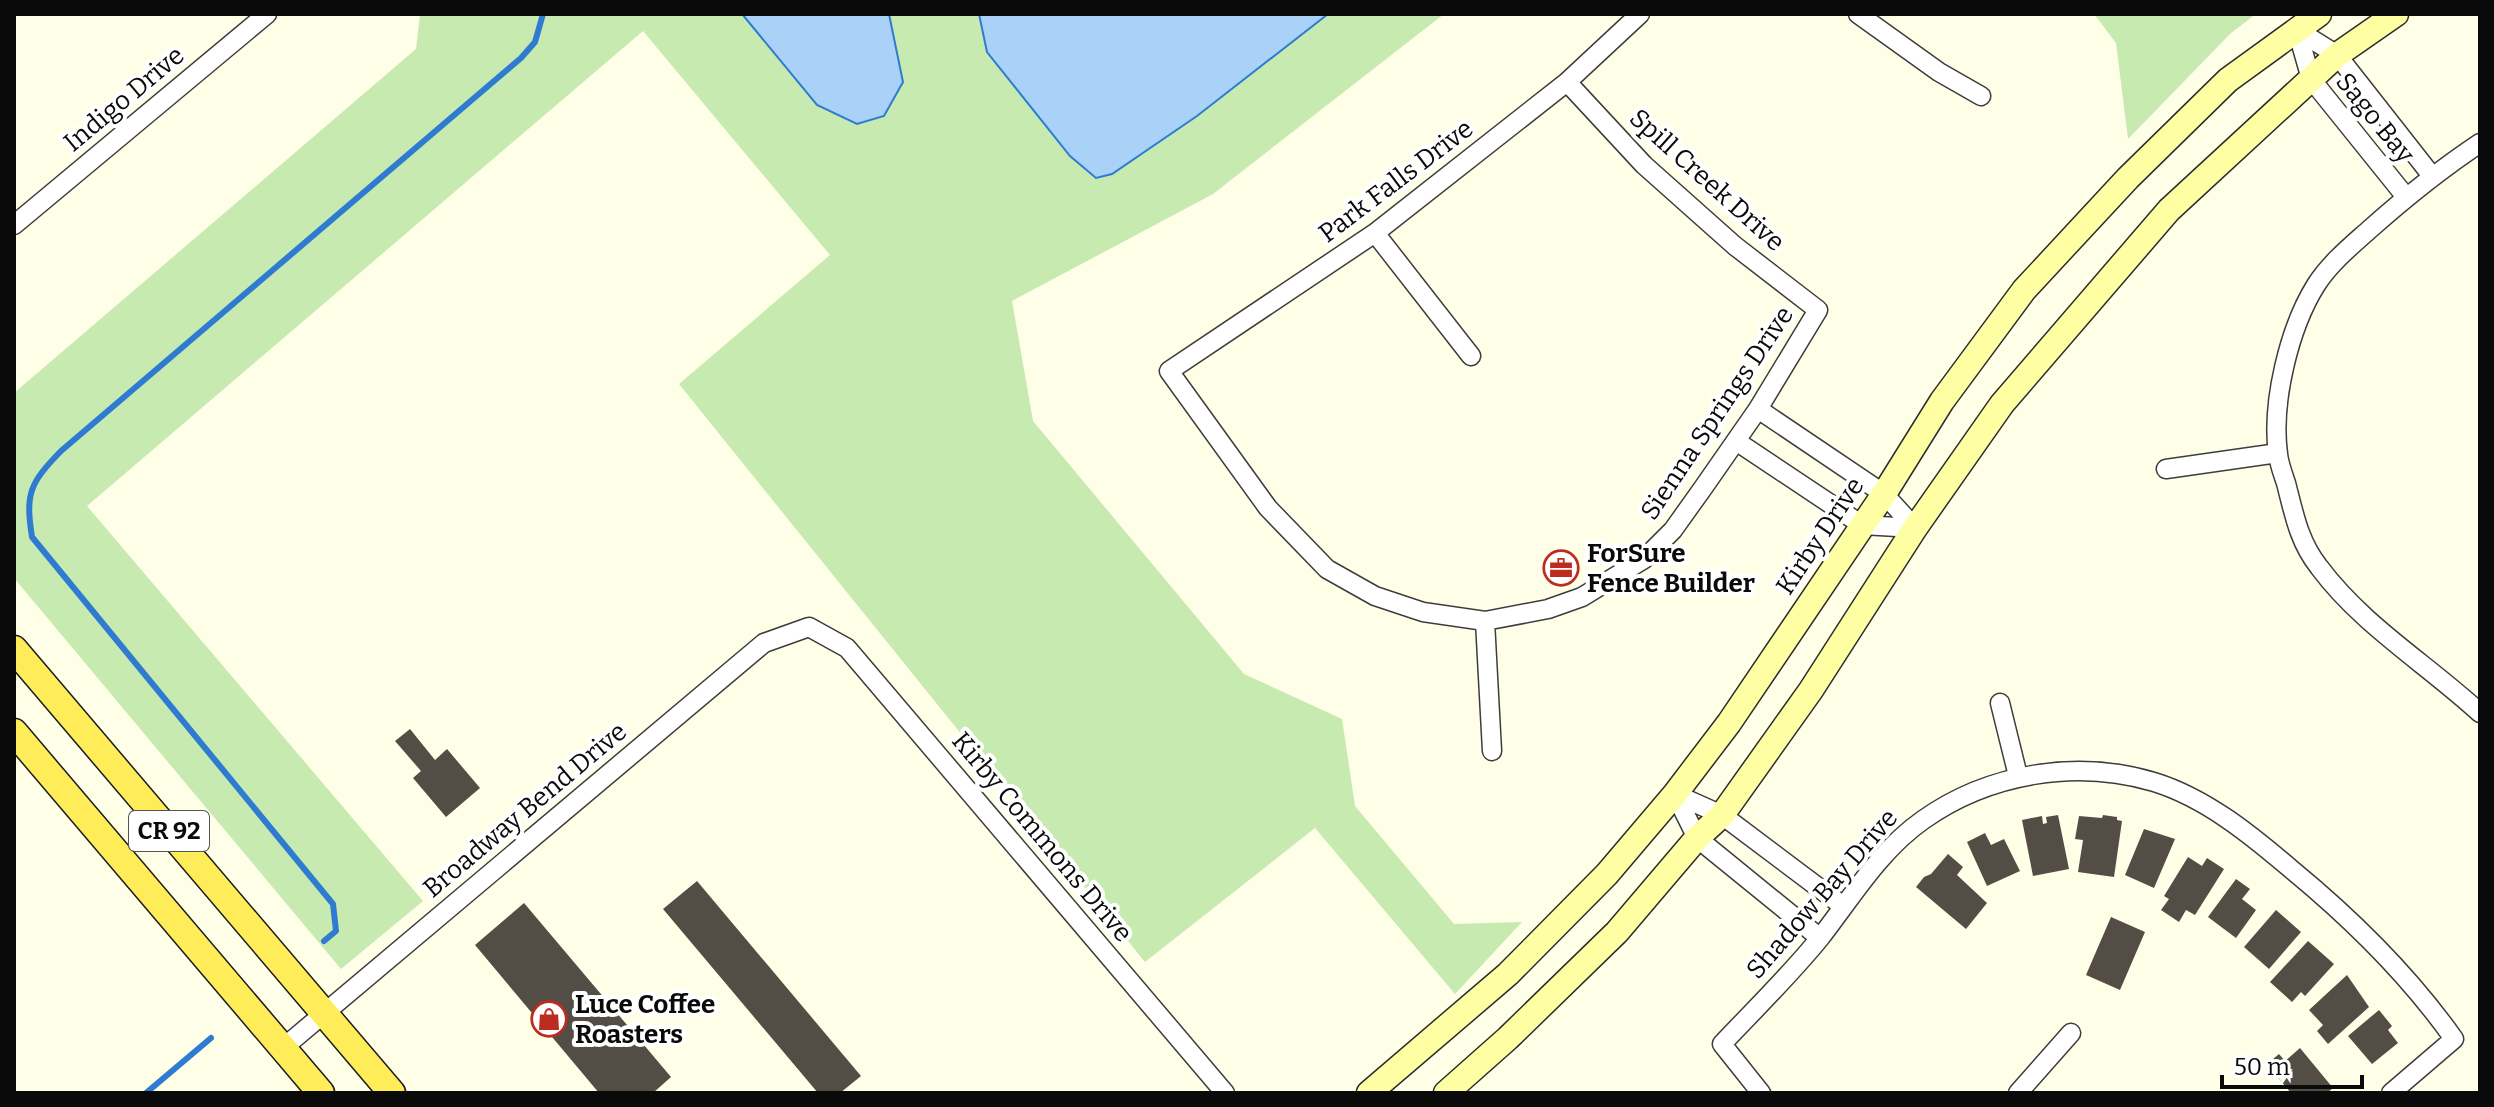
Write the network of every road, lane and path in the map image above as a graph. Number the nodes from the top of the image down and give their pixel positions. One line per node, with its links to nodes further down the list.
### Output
1 (267, 14): 14 (street, Indigo Drive)
2 (1640, 14): 9 (street, Park Falls Drive)
3 (1858, 14): 10 (street)
4 (2319, 14): 6 (main road, Kirby Drive)
5 (2396, 14): 7 (main road)
6 (2297, 30): 7 (street, Sago Bay); 8 (street, Sago Bay); 23 (main road, Kirby Drive)
7 (2337, 55): 8 (main road); 12 (street, Sago Bay)
8 (2311, 79): 13 (street, Sago Bay); 25 (main road)
9 (1567, 82): 15 (street, Park Falls Drive); 16 (street, Spill Creek Drive)
10 (1981, 96)
11 (2480, 143): 12 (street)
12 (2432, 176): 13 (street)
13 (2406, 197): 21 (street)
14 (14, 225)
15 (1375, 233): 17 (street); 18 (street, Park Falls Drive)
16 (1818, 310): 19 (street, Sienna Springs Drive)
17 (1471, 356)
18 (1169, 371): 26 (street, Sienna Springs Drive)
19 (1758, 409): 20 (street, Sienna Springs Drive); 23 (street)
20 (1736, 441): 24 (street); 26 (street, Sienna Springs Drive)
21 (2278, 453): 22 (street); 30 (street)
22 (2166, 469)
23 (1884, 494): 24 (main road, Kirby Drive); 25 (street)
24 (1862, 525): 25 (street); 34 (main road, Kirby Drive)
25 (1915, 528): 35 (main road)
26 (1485, 621): 32 (street)
27 (809, 627): 39 (street, Broadway Bend Drive); 44 (street, Kirby Commons Drive)
28 (14, 649): 39 (main road, CR 92)
29 (2000, 703): 33 (street)
30 (2480, 713)
31 (14, 732): 41 (main road, CR 92)
32 (1492, 751)
33 (2018, 776): 37 (street, Shadow Bay Drive); 49 (street, Shadow Bay Drive)
34 (1675, 794): 35 (street); 36 (street); 45 (main road, Kirby Drive)
35 (1722, 815): 36 (main road); 37 (street)
36 (1697, 838): 38 (street); 46 (main road)
37 (1843, 906): 38 (street, Shadow Bay Drive)
38 (1820, 938): 47 (street, Shadow Bay Drive)
39 (324, 1013): 41 (street, Broadway Bend Drive); 43 (main road, CR 92)
40 (2071, 1033): 48 (street)
41 (283, 1048): 42 (main road, CR 92)
42 (321, 1093)
43 (392, 1093)
44 (1225, 1093)
45 (1369, 1093)
46 (1446, 1093)
47 (1761, 1093)
48 (2018, 1093)
49 (2391, 1093)

